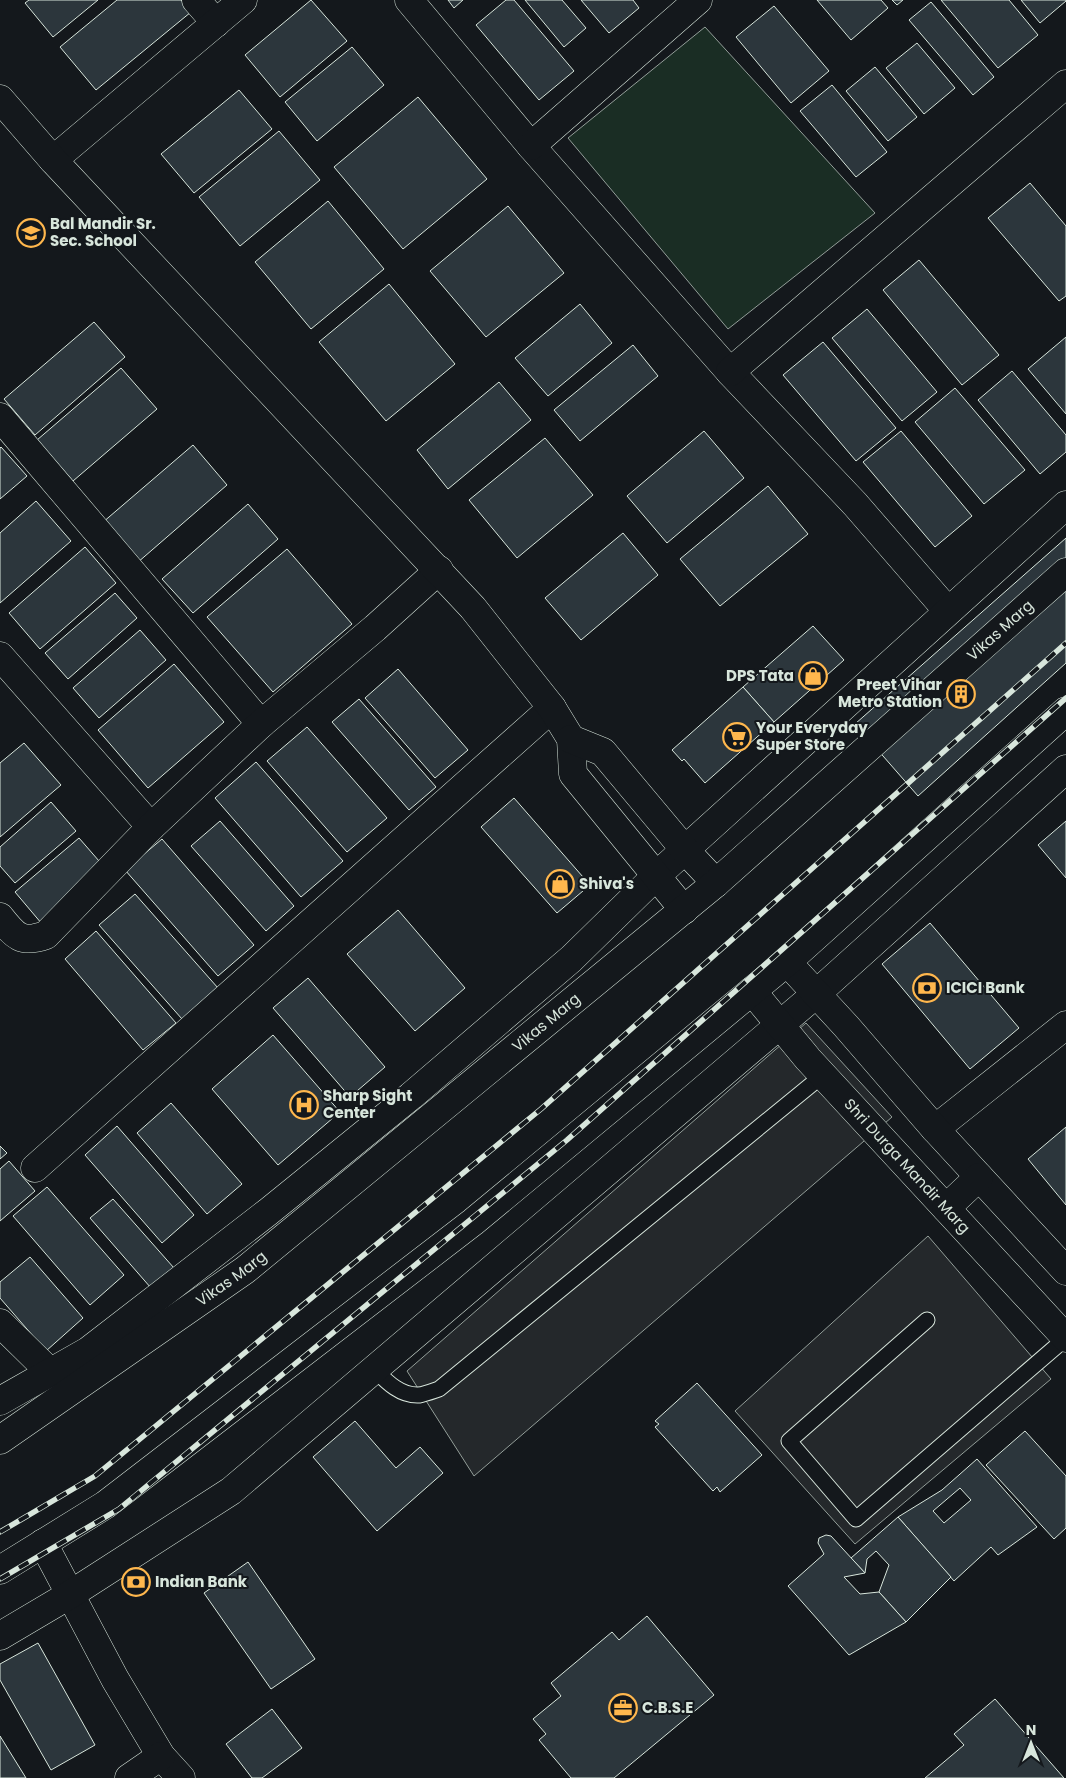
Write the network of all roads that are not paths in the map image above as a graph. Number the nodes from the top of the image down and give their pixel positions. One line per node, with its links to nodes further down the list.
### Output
1 (196, 0): 5 (street)
2 (243, 0): 5 (street)
3 (409, 0): 8 (street)
4 (698, 0): 8 (street)
5 (216, 23): 9 (street)
6 (1066, 84): 10 (street)
7 (0, 99): 9 (street)
8 (531, 146): 10 (street)
9 (53, 160): 13 (street)
10 (730, 372): 15 (street)
11 (0, 417): 19 (street)
12 (1066, 505): 23 (street)
13 (439, 570): 17 (street); 19 (street)
14 (1066, 572): 25 (street, Vikas Marg)
15 (940, 602)
16 (0, 656): 22 (street)
17 (552, 708): 20 (street); 35 (street)
18 (1066, 711): 28 (street)
19 (261, 724): 22 (street)
20 (571, 739): 23 (street); 24 (street)
21 (1066, 769): 30 (street)
22 (151, 827): 27 (street)
23 (685, 850): 24 (street); 25 (street)
24 (656, 876): 26 (street); 43 (street)
25 (716, 883): 26 (street, Vikas Marg)
26 (684, 910): 45 (street, Vikas Marg)
27 (0, 917)
28 (787, 962): 29 (street); 30 (street)
29 (752, 991): 31 (street, Shri Durga Mandir Marg); 46 (street)
30 (816, 994): 31 (street); 34 (street)
31 (780, 1025): 33 (street, Shri Durga Mandir Marg); 42 (street)
32 (1066, 1025): 34 (street)
33 (823, 1075): 37 (street, Shri Durga Mandir Marg); 42 (lane)
34 (935, 1129): 36 (street)
35 (35, 1168)
36 (979, 1177): 37 (street); 38 (street)
37 (946, 1208): 41 (street, Shri Durga Mandir Marg)
38 (1066, 1271)
39 (926, 1320): 41 (lane)
40 (0, 1323): 43 (street)
41 (1066, 1338)
42 (374, 1369): 48 (street)
43 (50, 1372): 44 (street)
44 (0, 1401)
45 (0, 1440)
46 (43, 1543): 47 (street); 48 (street)
47 (0, 1570)
48 (71, 1594): 49 (street); 50 (street)
49 (0, 1636)
50 (161, 1756): 51 (street); 52 (street)
51 (130, 1778)
52 (181, 1778)

